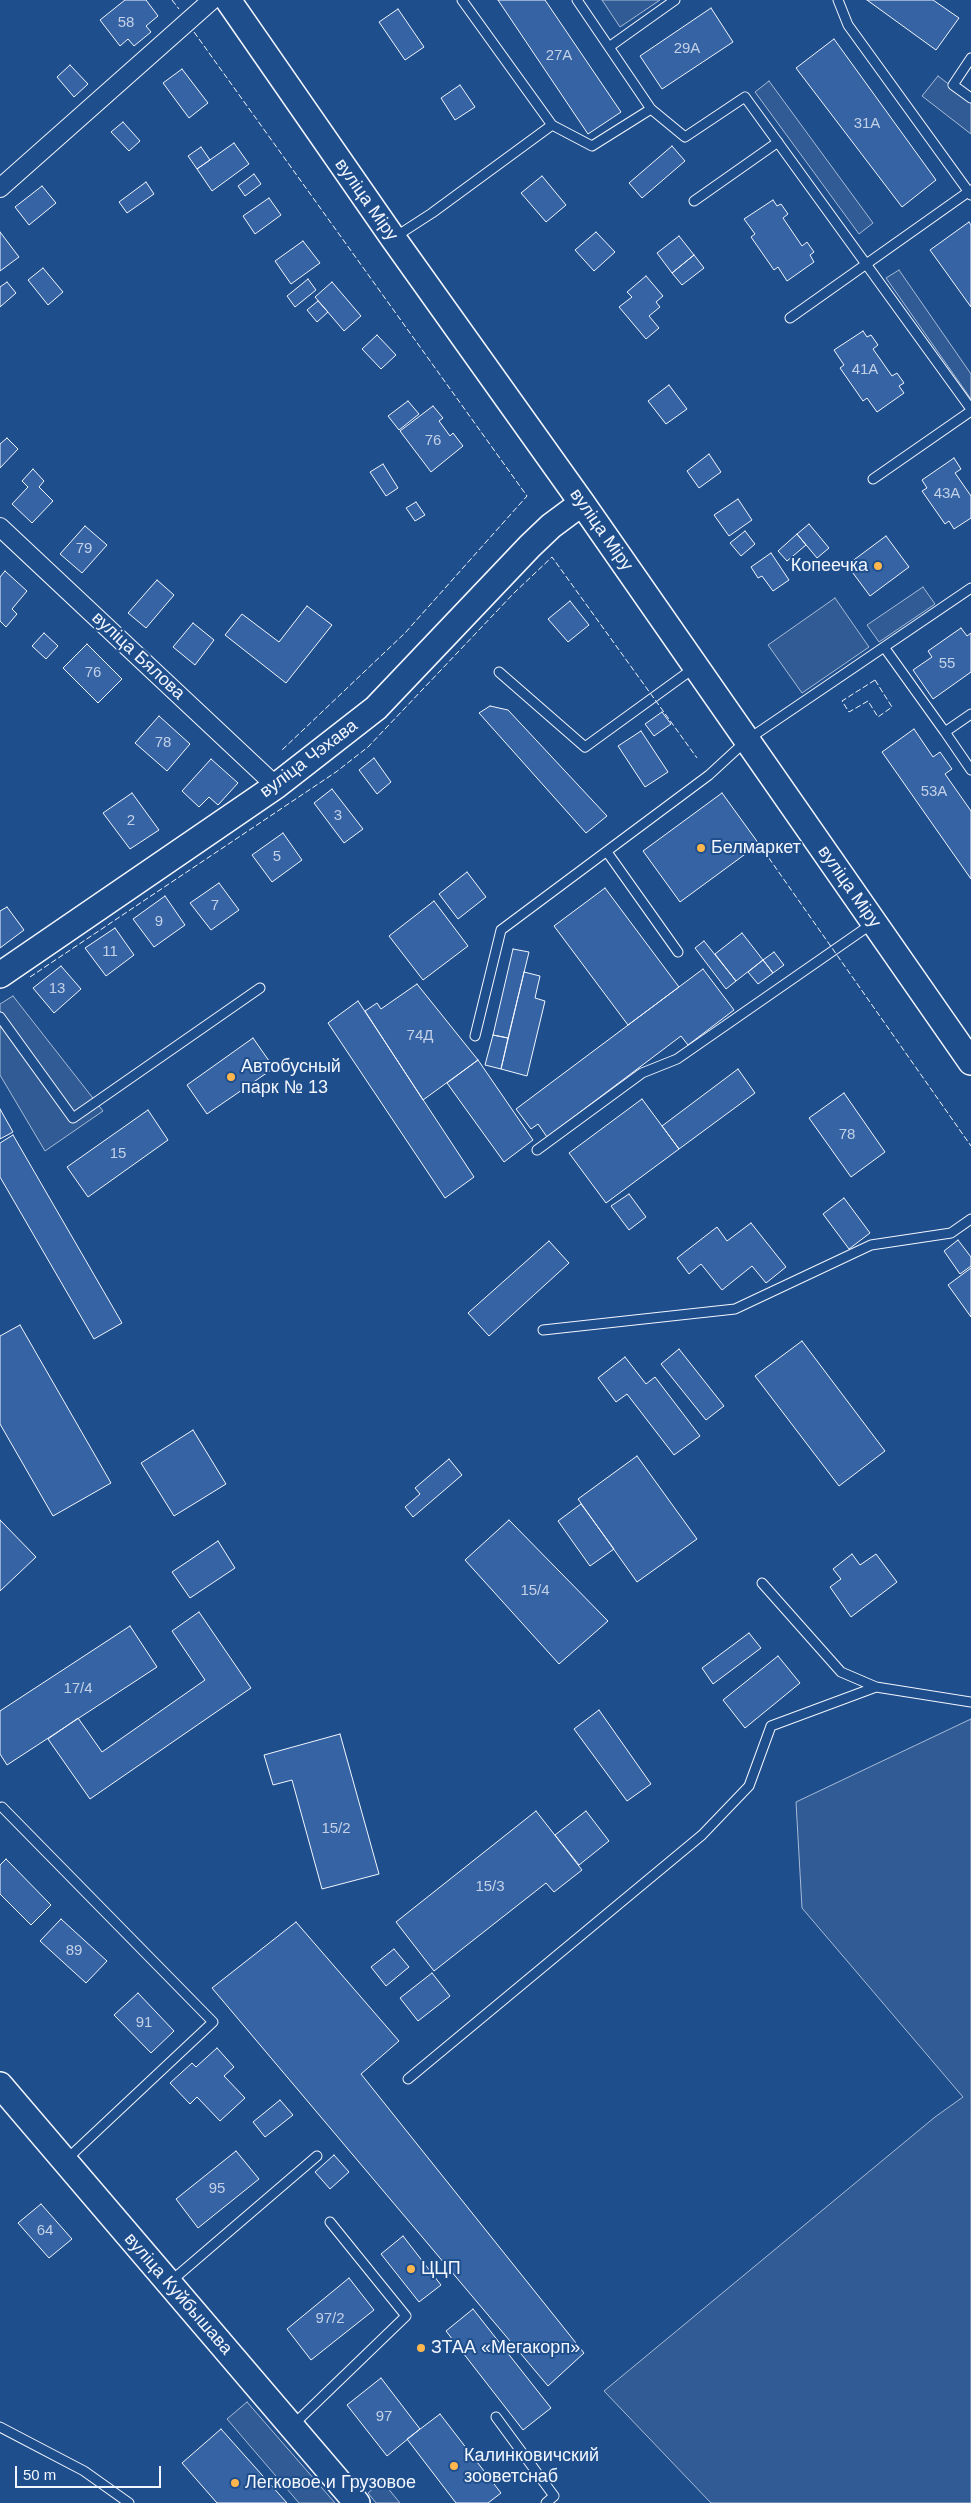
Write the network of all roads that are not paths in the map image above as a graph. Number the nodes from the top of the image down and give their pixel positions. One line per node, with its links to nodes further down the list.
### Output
1 (212, 0): 13 (street)
2 (228, 0): 16 (main road, вуліца Міру)
3 (461, 0): 11 (lane)
4 (577, 0): 7 (lane)
5 (675, 0): 7 (lane)
6 (838, 0): 14 (lane)
7 (609, 47): 10 (lane)
8 (971, 58): 9 (lane)
9 (971, 98)
10 (651, 109): 11 (lane); 12 (lane)
11 (552, 125): 16 (lane)
12 (778, 142): 15 (lane); 17 (lane)
13 (0, 188)
14 (970, 192): 17 (lane)
15 (694, 201)
16 (393, 238): 21 (main road, вуліца Міру)
17 (867, 265): 18 (lane); 19 (lane)
18 (790, 318)
19 (971, 410): 20 (lane)
20 (873, 479)
21 (582, 502): 25 (main road, вуліца Міру); 31 (main road, вуліца Чэхава)
22 (0, 527): 31 (street, вуліца Бялова)
23 (971, 588): 24 (lane)
24 (884, 647): 28 (lane); 29 (lane)
25 (697, 666): 26 (lane); 29 (main road, вуліца Міру)
26 (499, 672)
27 (971, 714): 28 (lane)
28 (945, 732): 30 (lane)
29 (747, 740): 32 (lane); 33 (main road, вуліца Міру)
30 (971, 770)
31 (276, 786): 35 (main road, вуліца Чэхава)
32 (607, 852): 34 (lane); 38 (lane)
33 (874, 923): 39 (main road, вуліца Міру); 40 (lane)
34 (678, 952)
35 (0, 975)
36 (260, 988): 37 (lane)
37 (0, 1017)
38 (475, 1036)
39 (971, 1062)
40 (537, 1150)
41 (971, 1219): 42 (lane)
42 (543, 1330)
43 (762, 1583): 44 (lane)
44 (876, 1687): 45 (lane); 47 (lane)
45 (971, 1702)
46 (2, 1807): 50 (lane)
47 (408, 2079)
48 (0, 2086): 50 (main road, вуліца Куйбышава)
49 (317, 2156): 52 (lane)
50 (65, 2161): 52 (main road, вуліца Куйбышава)
51 (330, 2222): 54 (lane)
52 (168, 2283): 54 (main road, вуліца Куйбышава)
53 (496, 2417): 58 (lane)
54 (292, 2426): 57 (main road, вуліца Куйбышава)
55 (0, 2427): 56 (lane)
56 (128, 2503)
57 (357, 2503)
58 (546, 2503)

